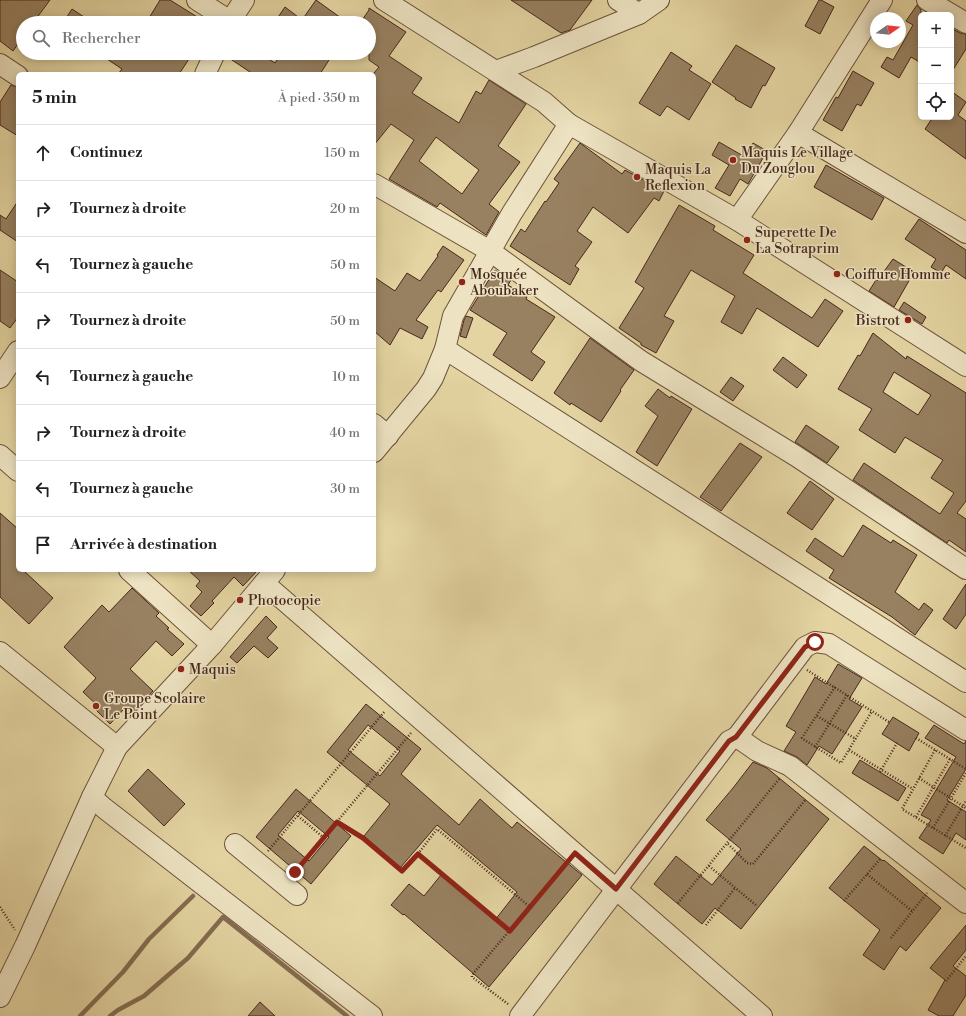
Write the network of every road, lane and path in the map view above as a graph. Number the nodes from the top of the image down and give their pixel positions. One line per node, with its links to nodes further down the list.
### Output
1 (197, 0): 9 (street)
2 (244, 0): 10 (street)
3 (384, 0): 13 (street)
4 (618, 0): 8 (street)
5 (660, 0): 8 (street)
6 (882, 0): 16 (street)
7 (927, 0): 11 (street)
8 (639, 14): 13 (street)
9 (220, 16)
10 (233, 16)
11 (966, 24)
12 (212, 60): 14 (street)
13 (496, 71): 15 (street)
14 (206, 72)
15 (569, 124): 18 (street); 20 (street)
16 (798, 133): 18 (street); 19 (street)
17 (376, 185): 20 (street)
18 (737, 220): 23 (street)
19 (966, 233)
20 (490, 251): 21 (street); 29 (street)
21 (444, 349): 25 (street); 35 (street)
22 (16, 354): 24 (street)
23 (966, 366)
24 (0, 378)
25 (381, 430): 26 (street)
26 (376, 446)
27 (0, 455): 28 (street)
28 (16, 469)
29 (966, 569)
30 (131, 572): 32 (street)
31 (269, 577): 32 (street); 38 (street)
32 (212, 645): 49 (street)
33 (0, 652): 49 (street)
34 (793, 662): 36 (path); 44 (street); 45 (street)
35 (966, 682)
36 (835, 687): 37 (path); 40 (path)
37 (847, 695): 39 (path); 43 (path)
38 (396, 698): 41 (street); 66 (path)
39 (872, 711): 42 (path); 47 (path)
40 (817, 716): 43 (path); 50 (path)
41 (422, 720): 68 (path); 76 (street)
42 (889, 722)
43 (829, 724): 47 (path); 50 (path)
44 (966, 730)
45 (736, 737): 54 (street); 83 (street)
46 (916, 738): 52 (path)
47 (856, 739): 51 (path)
48 (897, 743): 56 (path)
49 (117, 747): 62 (street)
50 (815, 747): 51 (path)
51 (849, 750): 56 (path)
52 (936, 750): 53 (path); 58 (path)
53 (950, 759): 55 (path); 60 (path)
54 (790, 766): 59 (street); 73 (path)
55 (966, 769)
56 (881, 770): 61 (path)
57 (966, 773): 63 (path)
58 (919, 778): 60 (path); 61 (path)
59 (816, 786): 73 (path); 74 (street)
60 (934, 787): 63 (path); 67 (path)
61 (913, 789): 67 (path)
62 (92, 797): 95 (street); 100 (street)
63 (951, 798): 65 (path); 69 (path)
64 (966, 800): 65 (path)
65 (964, 807): 70 (path)
66 (298, 816): 71 (path); 78 (path)
67 (916, 817): 69 (path)
68 (337, 822): 71 (path); 77 (path)
69 (933, 828): 70 (path)
70 (945, 836): 75 (path)
71 (324, 838): 84 (path)
72 (236, 844): 78 (street)
73 (728, 844): 79 (path)
74 (891, 845): 80 (path); 81 (street)
75 (965, 847)
76 (575, 853): 83 (street); 90 (path)
77 (418, 854): 90 (path); 93 (path)
78 (258, 863): 84 (street)
79 (709, 866): 82 (path); 87 (path)
80 (867, 874): 85 (path); 91 (path)
81 (937, 881): 86 (street); 91 (path)
82 (735, 888): 88 (path); 92 (path)
83 (616, 889): 99 (street); 101 (street)
84 (291, 890)
85 (844, 901)
86 (966, 903)
87 (678, 904)
88 (757, 906)
89 (0, 907): 95 (path)
90 (530, 907): 93 (path)
91 (912, 911): 94 (path)
92 (706, 925)
93 (510, 931): 99 (path)
94 (891, 938)
95 (25, 946): 98 (street)
96 (966, 956): 97 (path)
97 (946, 981)
98 (0, 997)
99 (521, 1015)
100 (372, 1016)
101 (762, 1016)

